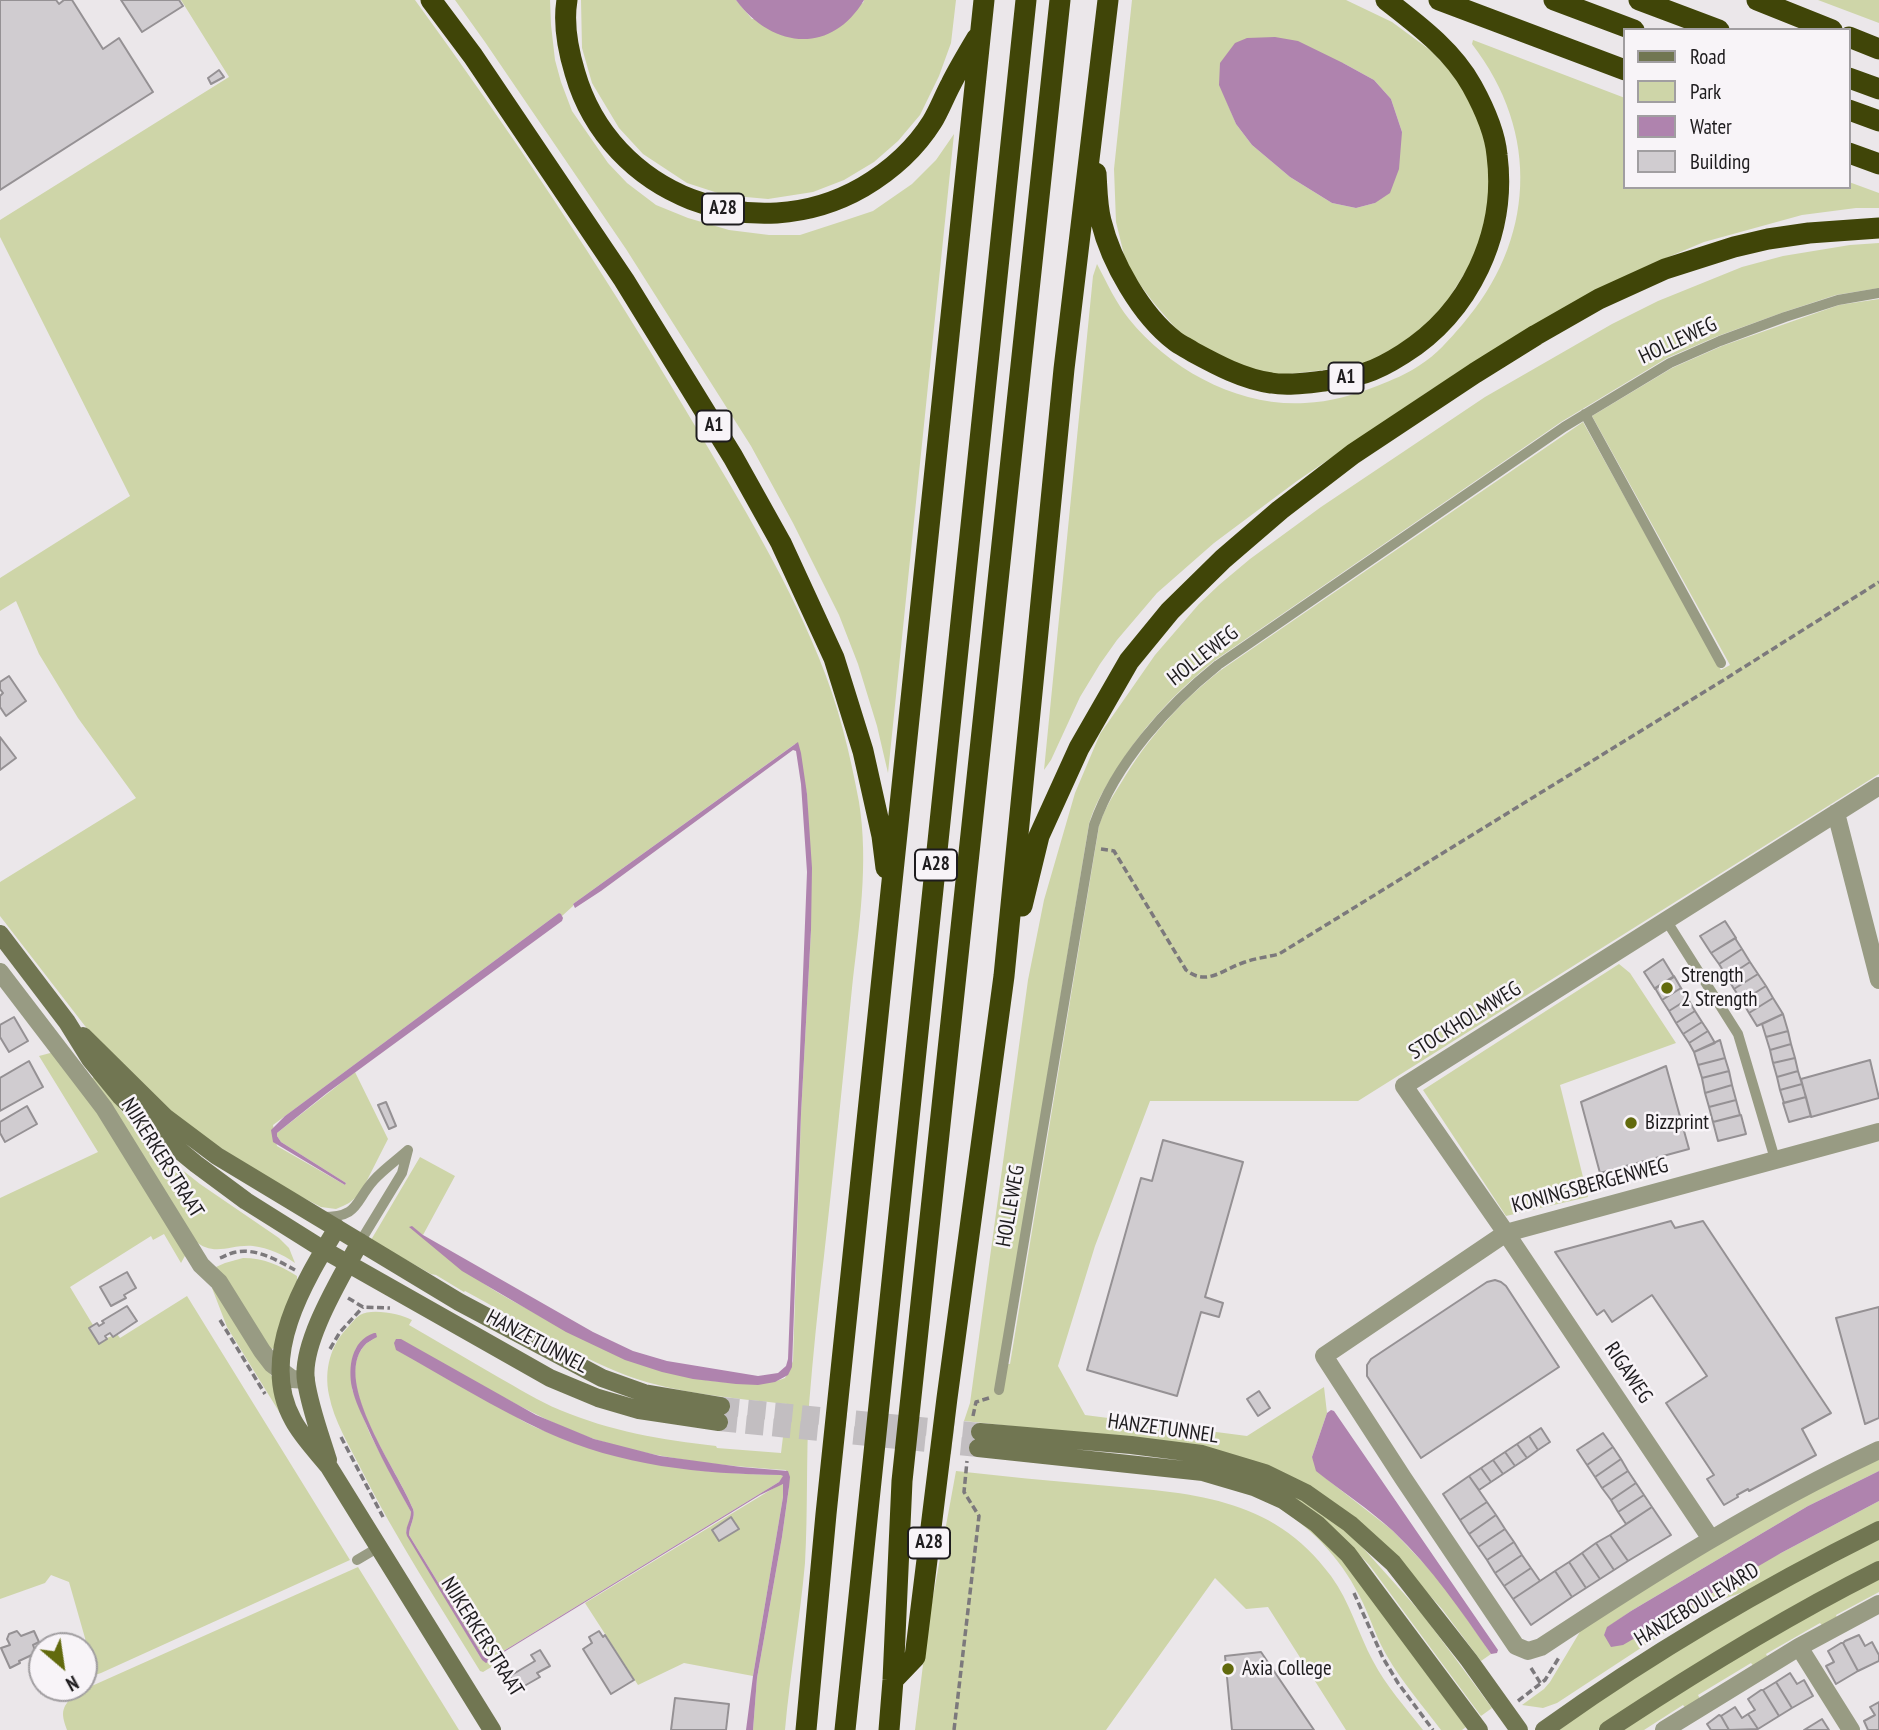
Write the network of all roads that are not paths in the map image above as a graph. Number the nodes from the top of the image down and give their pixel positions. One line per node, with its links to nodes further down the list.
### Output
1 (431, 0): 32 (highway, A1)
2 (567, 0): 15 (highway, A28)
3 (984, 0): 15 (highway, A28)
4 (1026, 0): 63 (highway, A28)
5 (1060, 0): 59 (highway, A28)
6 (1108, 0): 21 (highway, A28)
7 (1386, 0): 21 (highway, A1)
8 (1439, 0): 18 (highway)
9 (1554, 0): 12 (highway)
10 (1639, 0): 13 (highway)
11 (1757, 0): 14 (highway)
12 (1629, 28)
13 (1714, 28)
14 (1827, 28)
15 (981, 30): 32 (highway, A28)
16 (1851, 38): 17 (highway)
17 (1879, 49)
18 (1624, 70)
19 (1851, 79): 20 (highway)
20 (1879, 89)
21 (1097, 94): 36 (highway, A28)
22 (1851, 111): 23 (highway)
23 (1879, 121)
24 (1851, 154): 25 (highway)
25 (1879, 164)
26 (1879, 228): 36 (highway, A28)
27 (1879, 293): 28 (lane, HOLLEWEG)
28 (1585, 414): 29 (lane); 49 (lane, HOLLEWEG)
29 (1721, 663)
30 (1879, 786): 31 (street, STOCKHOLMWEG)
31 (1836, 813): 33 (street, STOCKHOLMWEG); 37 (street)
32 (891, 902): 62 (highway, A28)
33 (1666, 920): 40 (lane); 43 (street, STOCKHOLMWEG)
34 (0, 934): 38 (main road, NIJKERKERSTRAAT)
35 (0, 972): 47 (street, NIJKERKERSTRAAT)
36 (1004, 976): 59 (highway, A28)
37 (1879, 980)
38 (67, 1022): 41 (main road, NIJKERKERSTRAAT); 45 (main road, NIJKERKERSTRAAT)
39 (1879, 1132): 40 (street, KONINGSBERGENWEG)
40 (1775, 1159): 43 (street, KONINGSBERGENWEG)
41 (319, 1217): 42 (main road, NIJKERKERSTRAAT); 44 (lane)
42 (337, 1228): 44 (main road, NIJKERKERSTRAAT); 45 (main road, NIJKERKERSTRAAT)
43 (1506, 1233): 53 (street, RIGAWEG); 53 (street, KONINGSBERGENWEG)
44 (360, 1242): 46 (main road, NIJKERKERSTRAAT); 46 (main road, HANZETUNNEL)
45 (324, 1250): 46 (main road, NIJKERKERSTRAAT); 47 (main road, NIJKERKERSTRAAT)
46 (349, 1264): 48 (main road, NIJKERKERSTRAAT)
47 (280, 1370): 48 (street, NIJKERKERSTRAAT); 51 (main road, NIJKERKERSTRAAT)
48 (306, 1380): 51 (main road, NIJKERKERSTRAAT)
49 (999, 1390)
50 (1879, 1450): 53 (street)
51 (329, 1467): 54 (main road, NIJKERKERSTRAAT)
52 (1879, 1530): 67 (main road, HANZEBOULEVARD)
53 (1711, 1539)
54 (379, 1547): 55 (lane); 61 (main road, NIJKERKERSTRAAT)
55 (357, 1560)
56 (1879, 1570): 68 (main road)
57 (1879, 1604): 58 (street)
58 (1799, 1647): 60 (street); 69 (street)
59 (893, 1680): 64 (highway, A28)
60 (1667, 1729)
61 (492, 1730)
62 (806, 1730)
63 (845, 1730)
64 (889, 1730)
65 (1479, 1730): 66 (main road, HANZETUNNEL)
66 (1519, 1730)
67 (1544, 1730)
68 (1608, 1730)
69 (1851, 1730)

